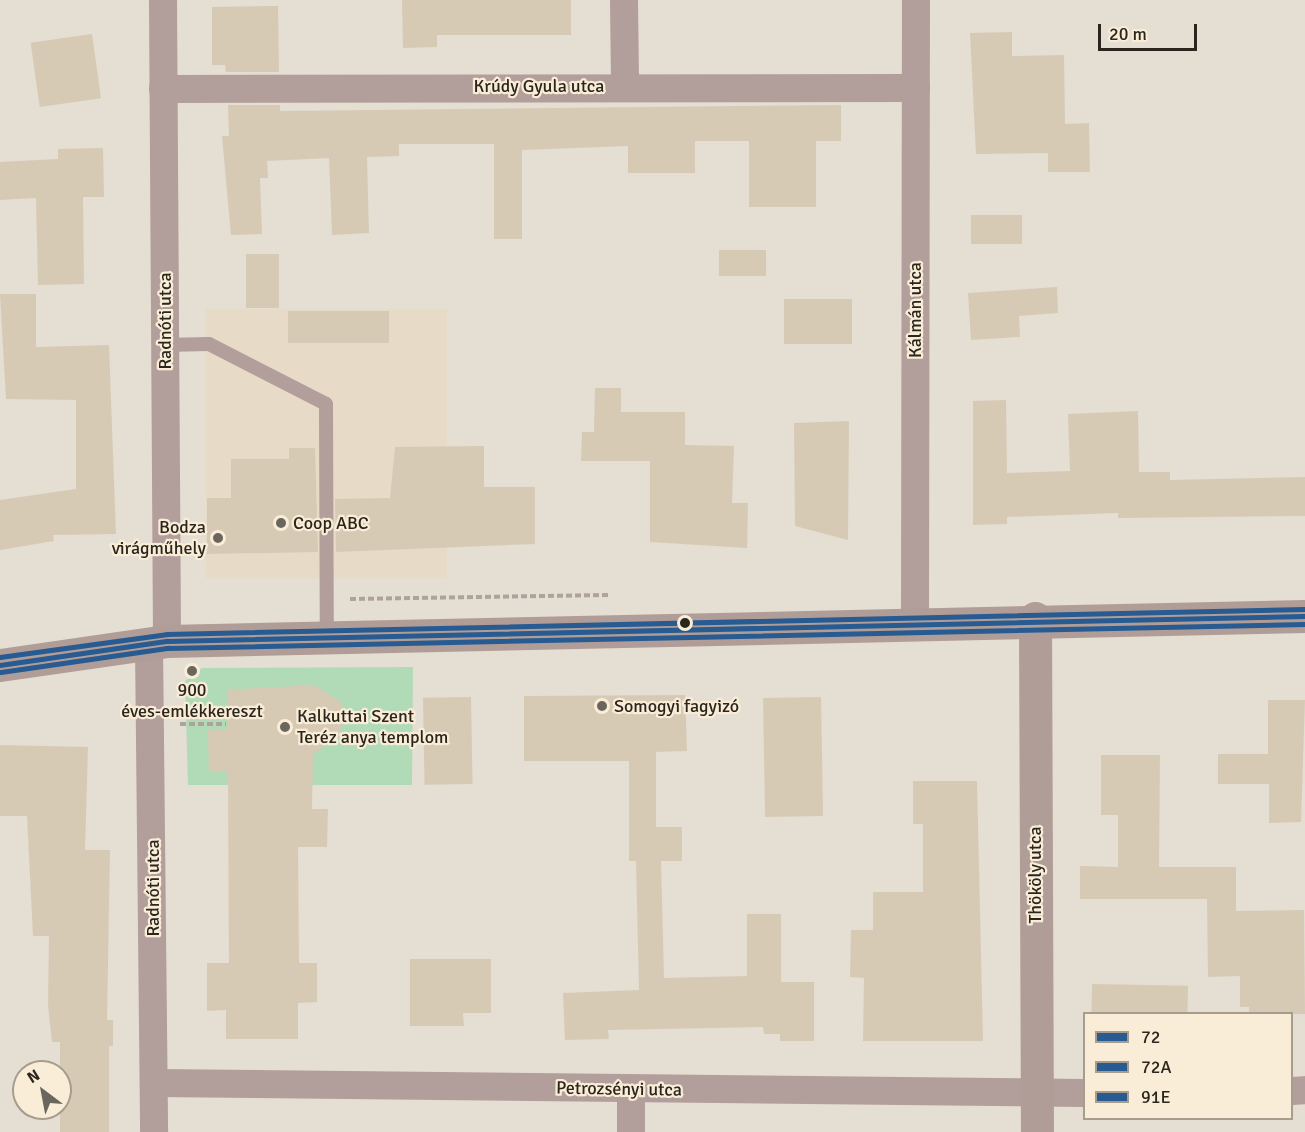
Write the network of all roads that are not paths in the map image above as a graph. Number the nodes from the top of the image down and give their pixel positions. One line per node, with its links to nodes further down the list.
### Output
1 (163, 0): 6 (street, Radnóti utca)
2 (624, 0): 4 (street)
3 (916, 0): 5 (street, Kálmán utca)
4 (625, 86): 5 (street, Krúdy Gyula utca); 6 (street, Krúdy Gyula utca)
5 (915, 88): 10 (street, Kálmán utca)
6 (163, 89): 7 (street, Radnóti utca)
7 (165, 345): 11 (lane); 12 (street, Radnóti utca)
8 (1305, 616): 9 (street)
9 (1035, 618): 10 (street); 16 (street, Thököly utca)
10 (915, 621): 11 (street)
11 (327, 637): 12 (street)
12 (158, 643): 13 (street); 14 (street, Radnóti utca)
13 (0, 666)
14 (154, 1083): 15 (street, Petrozsényi utca); 18 (street, Radnóti utca)
15 (631, 1089): 16 (street, Petrozsényi utca); 19 (street)
16 (1036, 1093): 17 (street, Petrozsényi utca); 20 (street, Thököly utca)
17 (1083, 1093)
18 (154, 1132)
19 (631, 1132)
20 (1037, 1132)

